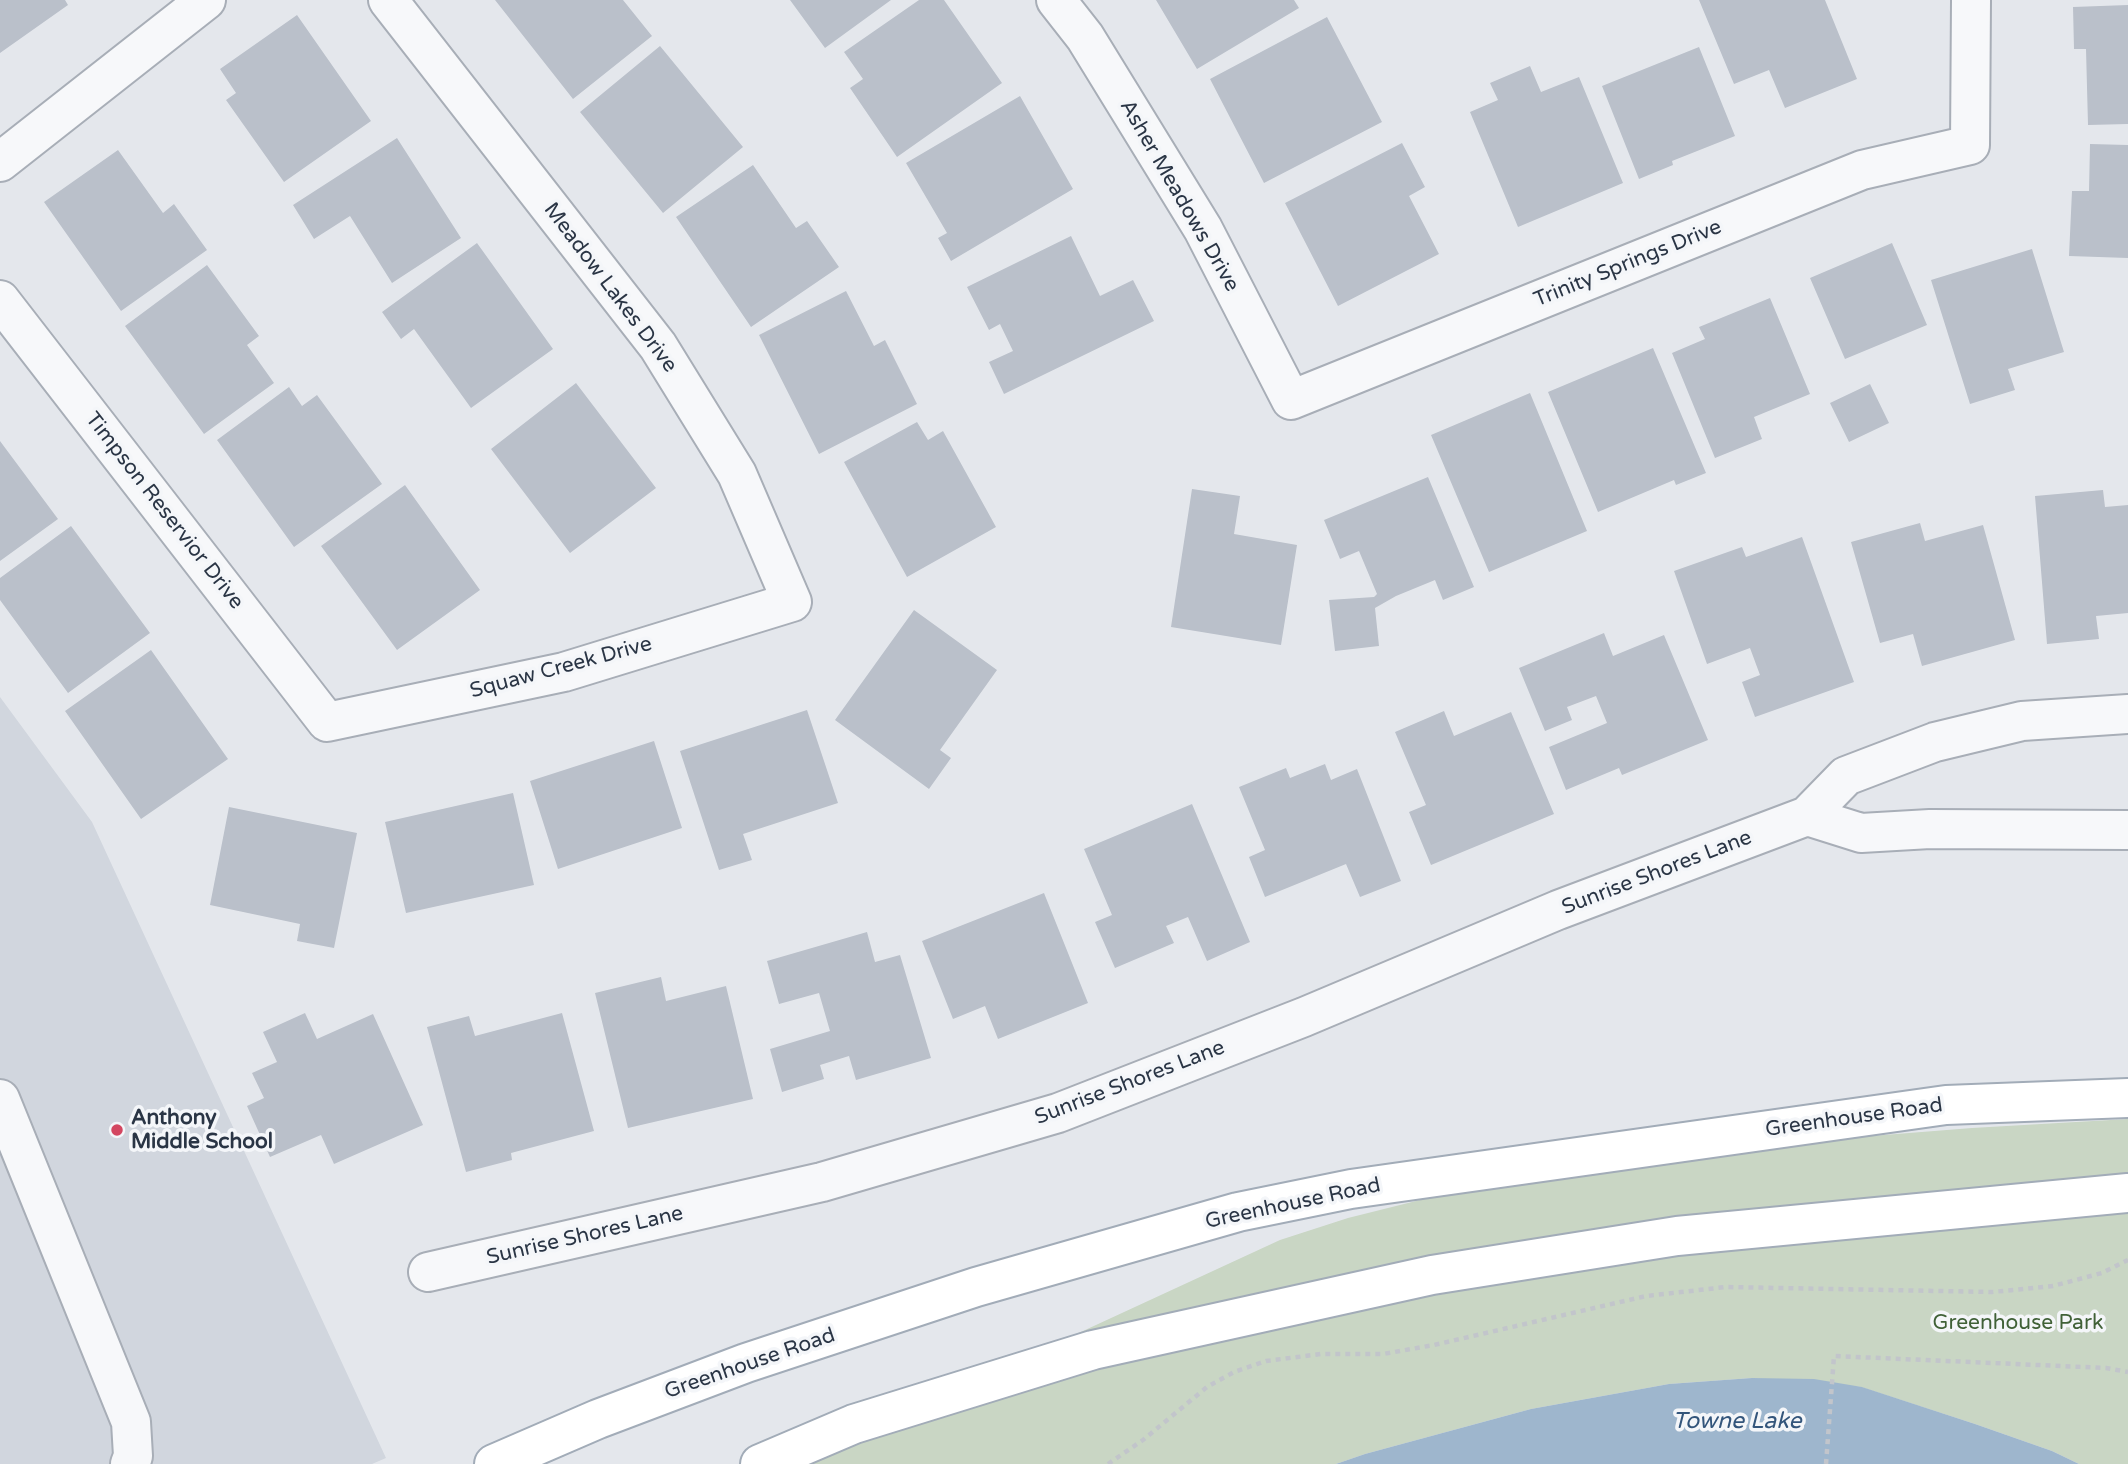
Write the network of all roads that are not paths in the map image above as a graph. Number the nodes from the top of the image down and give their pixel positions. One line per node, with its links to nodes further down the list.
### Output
1 (206, 0): 5 (street)
2 (388, 0): 8 (street, Meadow Lakes Drive)
3 (1056, 0): 7 (street, Asher Meadows Drive)
4 (1971, 0): 7 (street, Trinity Springs Drive)
5 (0, 162)
6 (0, 300): 10 (street, Timpson Reservior Drive)
7 (1290, 400)
8 (792, 602): 10 (street, Squaw Creek Drive)
9 (2128, 714): 11 (street, Sunrise Shores Lane)
10 (327, 722)
11 (1807, 816): 12 (street); 16 (street, Sunrise Shores Lane)
12 (2128, 830)
13 (2128, 1098): 18 (main road, Greenhouse Road)
14 (0, 1099): 17 (street)
15 (2128, 1193): 19 (main road)
16 (428, 1272)
17 (130, 1464)
18 (494, 1464)
19 (760, 1464)

